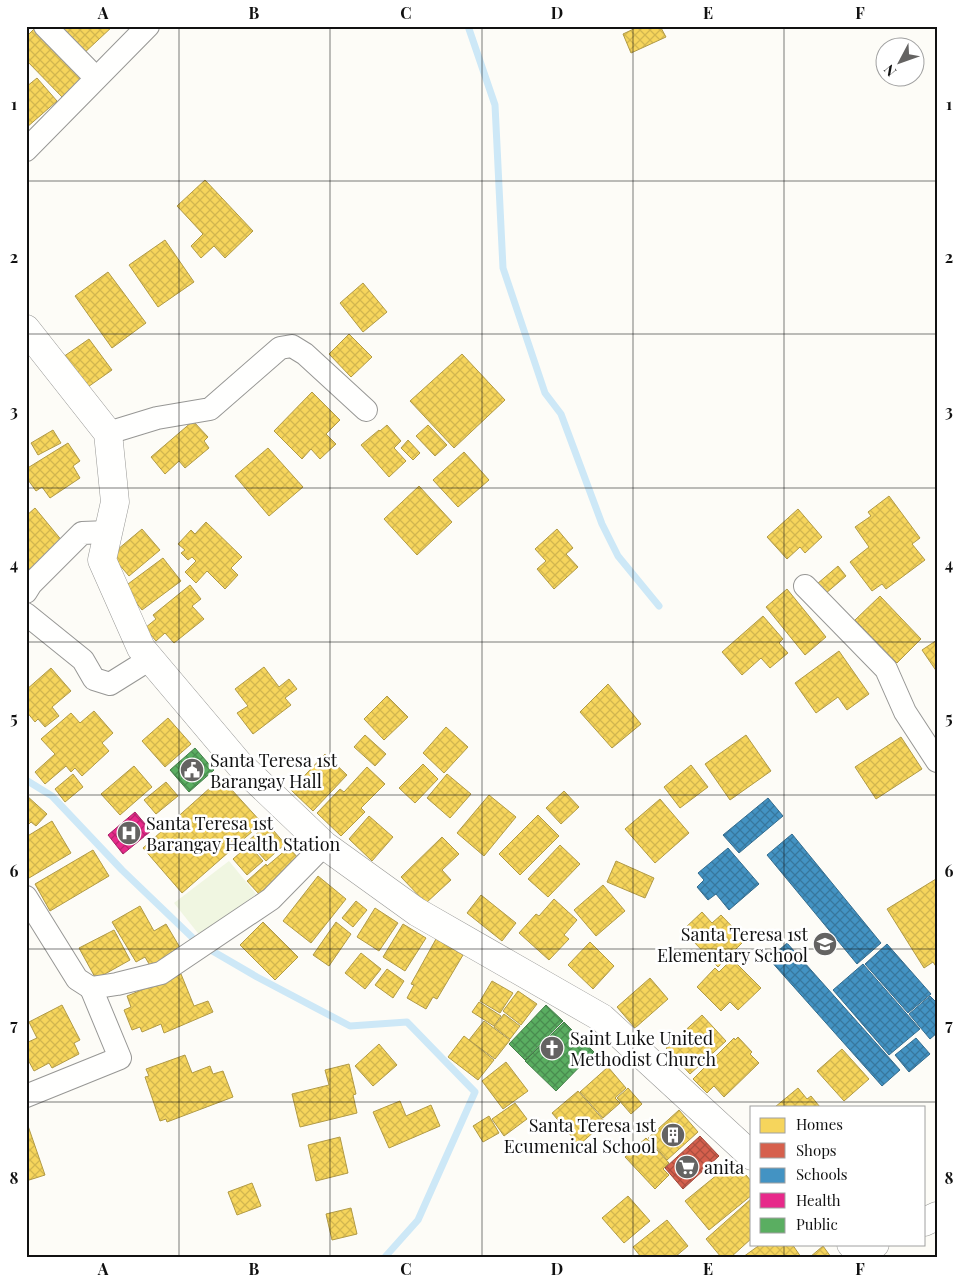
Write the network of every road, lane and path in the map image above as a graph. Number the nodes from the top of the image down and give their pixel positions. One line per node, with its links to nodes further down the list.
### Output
1 (45, 26): 3 (street)
2 (148, 26): 3 (street)
3 (96, 78): 4 (street)
4 (26, 150)
5 (26, 329): 7 (street)
6 (366, 410): 7 (street)
7 (108, 434): 8 (street)
8 (108, 532): 10 (street); 12 (street)
9 (805, 586): 13 (street)
10 (26, 592)
11 (26, 614): 12 (street)
12 (150, 659): 14 (street)
13 (937, 761)
14 (324, 845): 16 (street); 18 (street)
15 (26, 897): 16 (street)
16 (91, 988): 17 (street)
17 (26, 1096)
18 (750, 1154)
19 (853, 1246): 20 (street)
20 (872, 1246)

